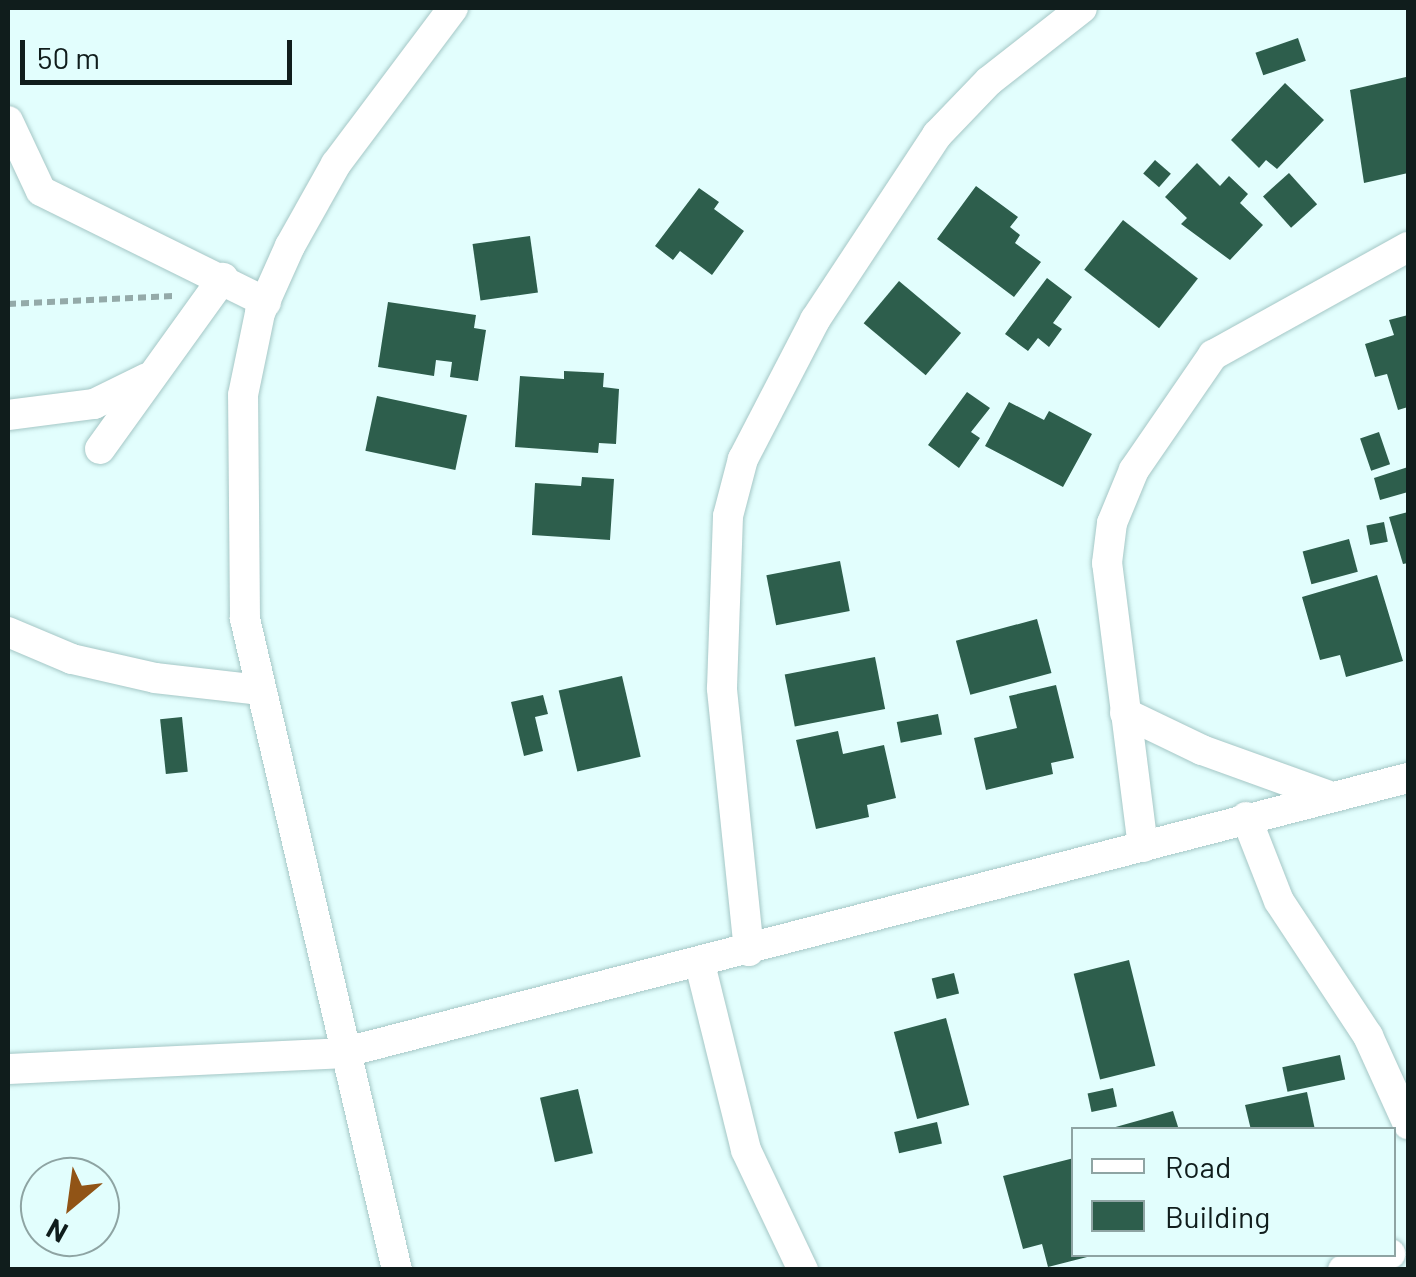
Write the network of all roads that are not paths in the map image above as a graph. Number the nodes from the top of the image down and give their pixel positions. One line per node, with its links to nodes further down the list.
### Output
1 (453, 8): 6 (street)
2 (1082, 8): 17 (street)
3 (8, 121): 5 (street)
4 (1408, 247): 12 (street)
5 (216, 288): 6 (street); 7 (street)
6 (266, 302): 11 (street)
7 (154, 374): 8 (street); 9 (street)
8 (8, 415)
9 (100, 450)
10 (8, 632): 11 (street)
11 (261, 690): 19 (street)
12 (1125, 713): 14 (street); 16 (street)
13 (1408, 778): 14 (street)
14 (1327, 795): 15 (street)
15 (1246, 818): 16 (street); 21 (street)
16 (1142, 846): 17 (street)
17 (749, 951): 18 (street)
18 (700, 964): 19 (street); 24 (street)
19 (342, 1053): 20 (street); 23 (street)
20 (8, 1069)
21 (1408, 1124)
22 (1383, 1257): 25 (street)
23 (397, 1270)
24 (803, 1270)
25 (1343, 1270)

